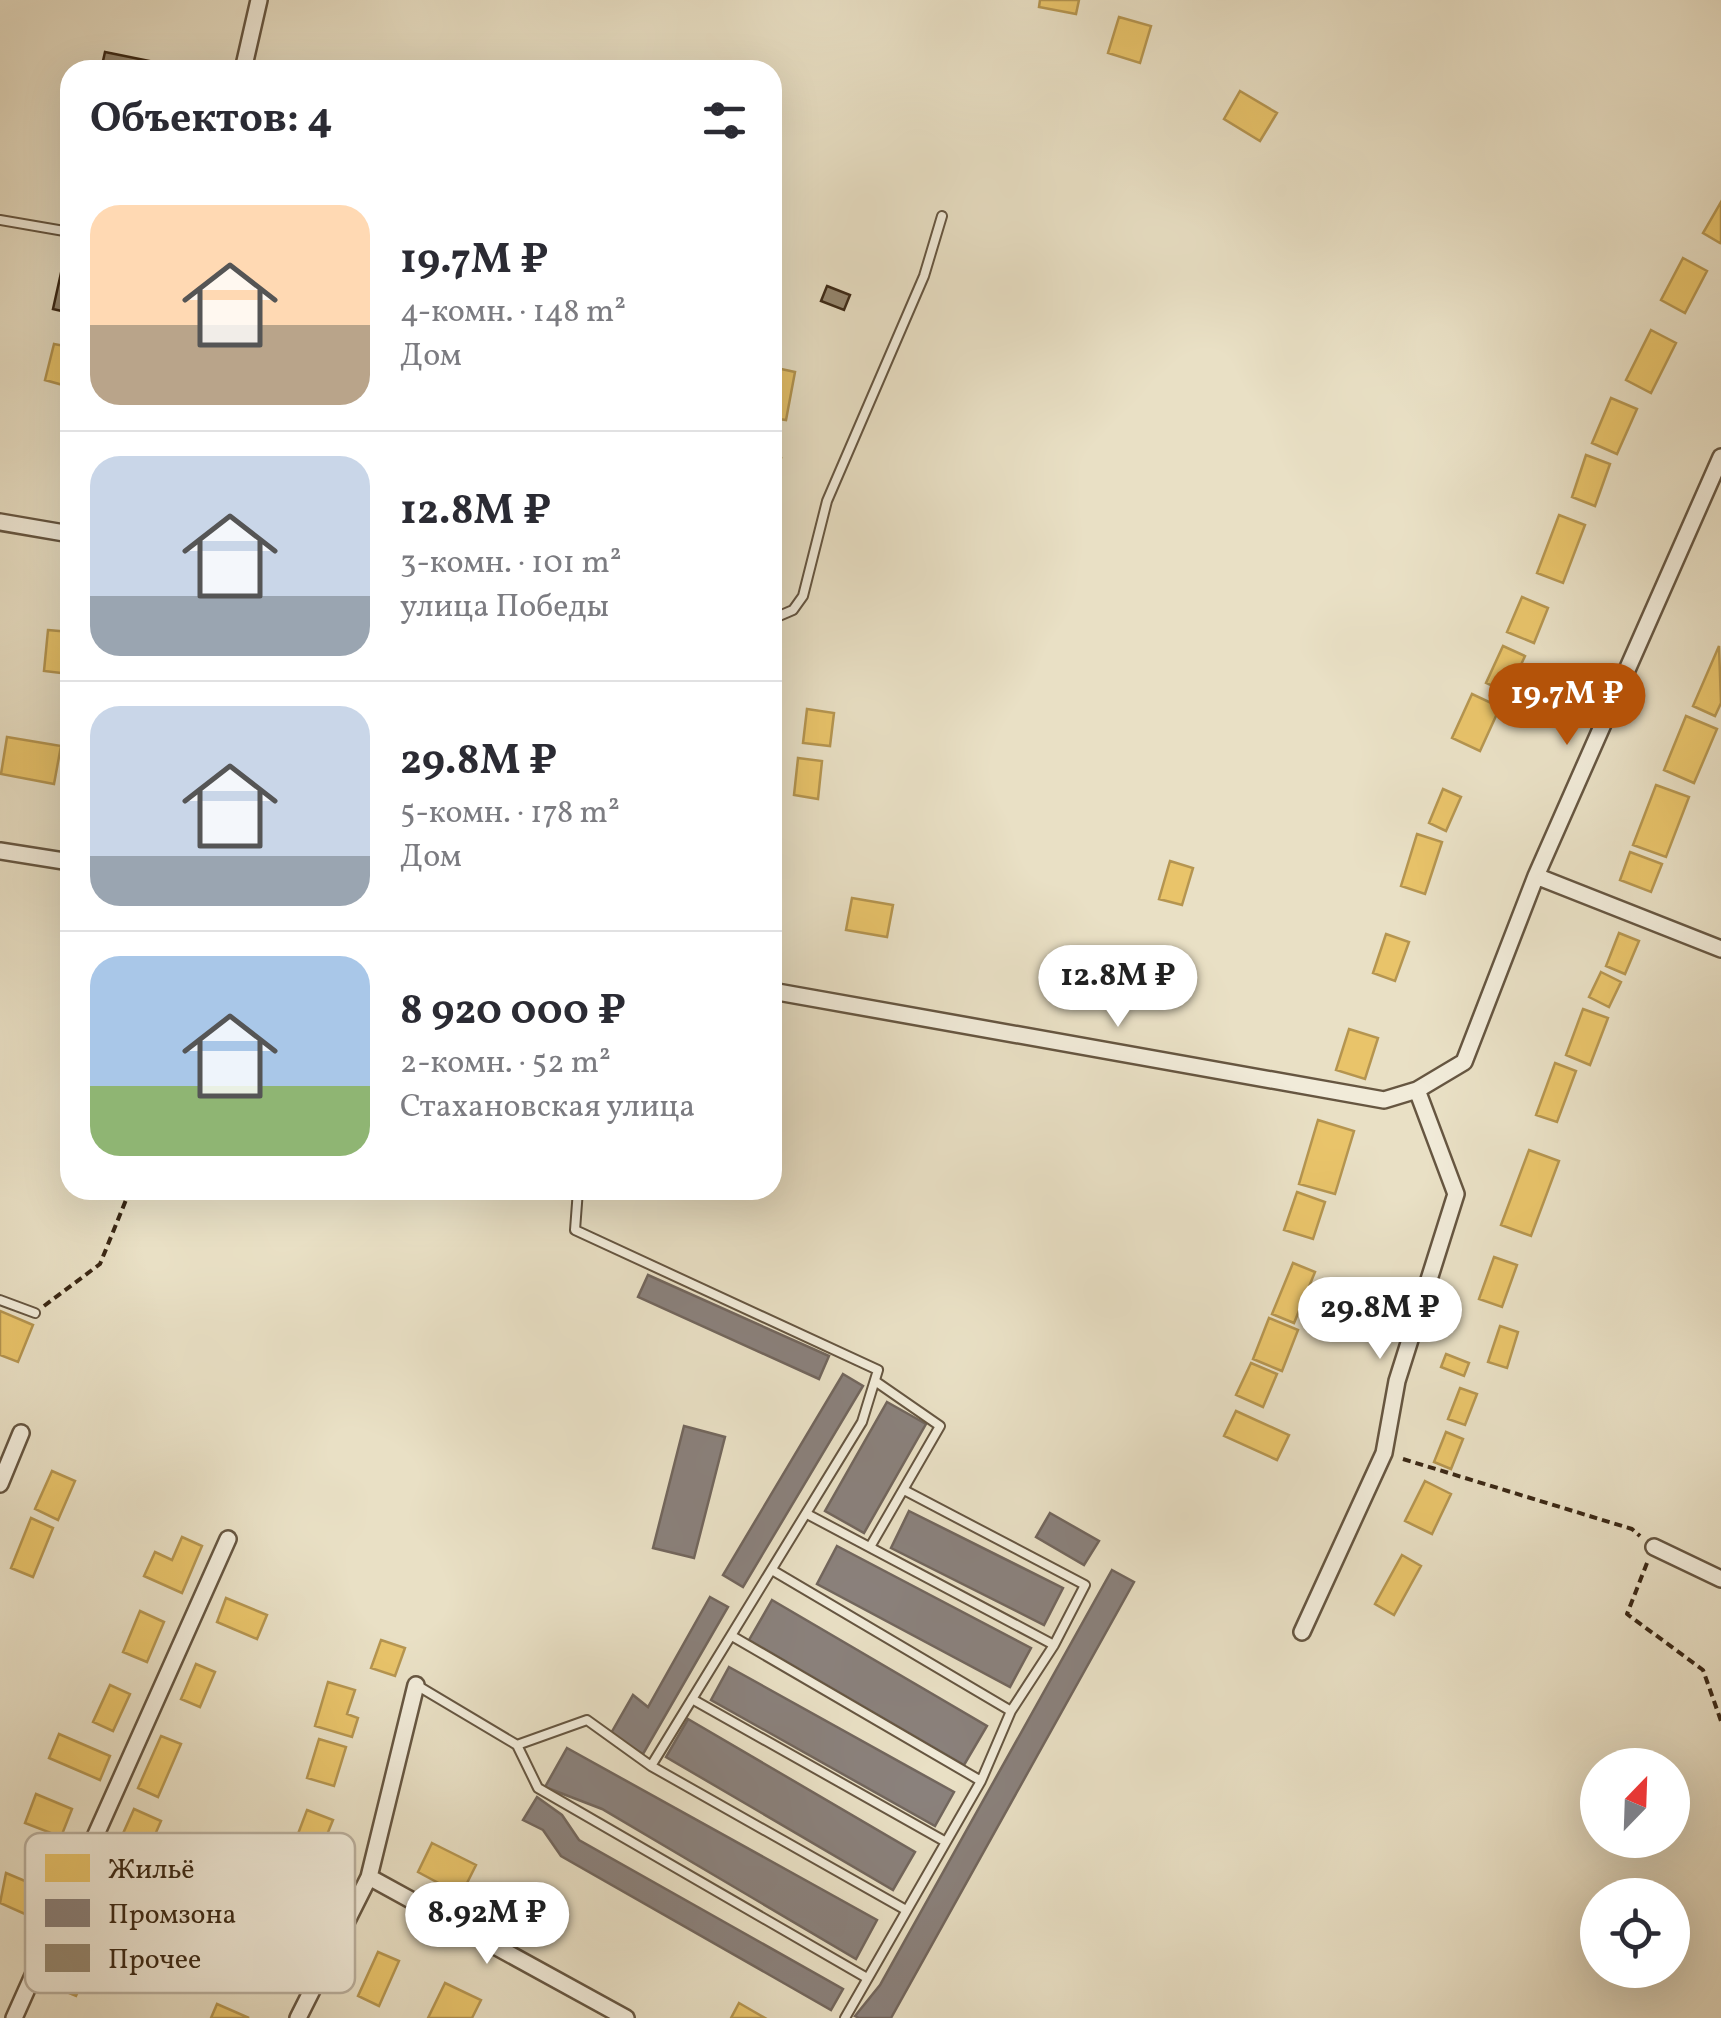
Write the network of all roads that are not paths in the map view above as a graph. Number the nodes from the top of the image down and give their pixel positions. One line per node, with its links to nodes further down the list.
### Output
1 (259, 0): 2 (street)
2 (245, 60)
3 (942, 216): 9 (lane)
4 (0, 220): 5 (lane)
5 (60, 230)
6 (1721, 457): 12 (street)
7 (0, 522): 8 (street)
8 (60, 532)
9 (782, 615)
10 (0, 852): 11 (street)
11 (60, 861)
12 (1536, 876): 13 (street); 15 (street)
13 (1721, 949)
14 (782, 993): 15 (street)
15 (1416, 1090): 29 (street)
16 (577, 1200): 19 (lane)
17 (0, 1300): 18 (lane)
18 (35, 1312)
19 (875, 1381): 22 (lane); 23 (lane)
20 (21, 1433): 21 (street)
21 (0, 1484)
22 (904, 1490): 25 (lane); 31 (lane)
23 (807, 1514): 25 (lane); 27 (lane)
24 (228, 1539): 38 (street)
25 (870, 1548): 31 (lane)
26 (1654, 1548): 28 (street)
27 (772, 1570): 30 (lane); 34 (lane)
28 (1721, 1579)
29 (1302, 1632)
30 (732, 1636): 33 (lane); 37 (lane)
31 (1054, 1646): 34 (lane)
32 (416, 1685): 35 (lane); 40 (street)
33 (692, 1700): 36 (lane); 39 (lane)
34 (1011, 1711): 37 (lane)
35 (517, 1745): 36 (lane); 43 (lane)
36 (650, 1766): 42 (lane)
37 (981, 1781): 39 (lane)
38 (95, 1833)
39 (946, 1842): 42 (lane)
40 (369, 1877): 41 (street); 48 (street)
41 (355, 1905)
42 (906, 1910): 43 (lane)
43 (867, 1978): 49 (lane)
44 (25, 1988): 46 (street)
45 (311, 1993): 47 (street)
46 (13, 2015)
47 (298, 2018)
48 (626, 2018)
49 (845, 2018)

